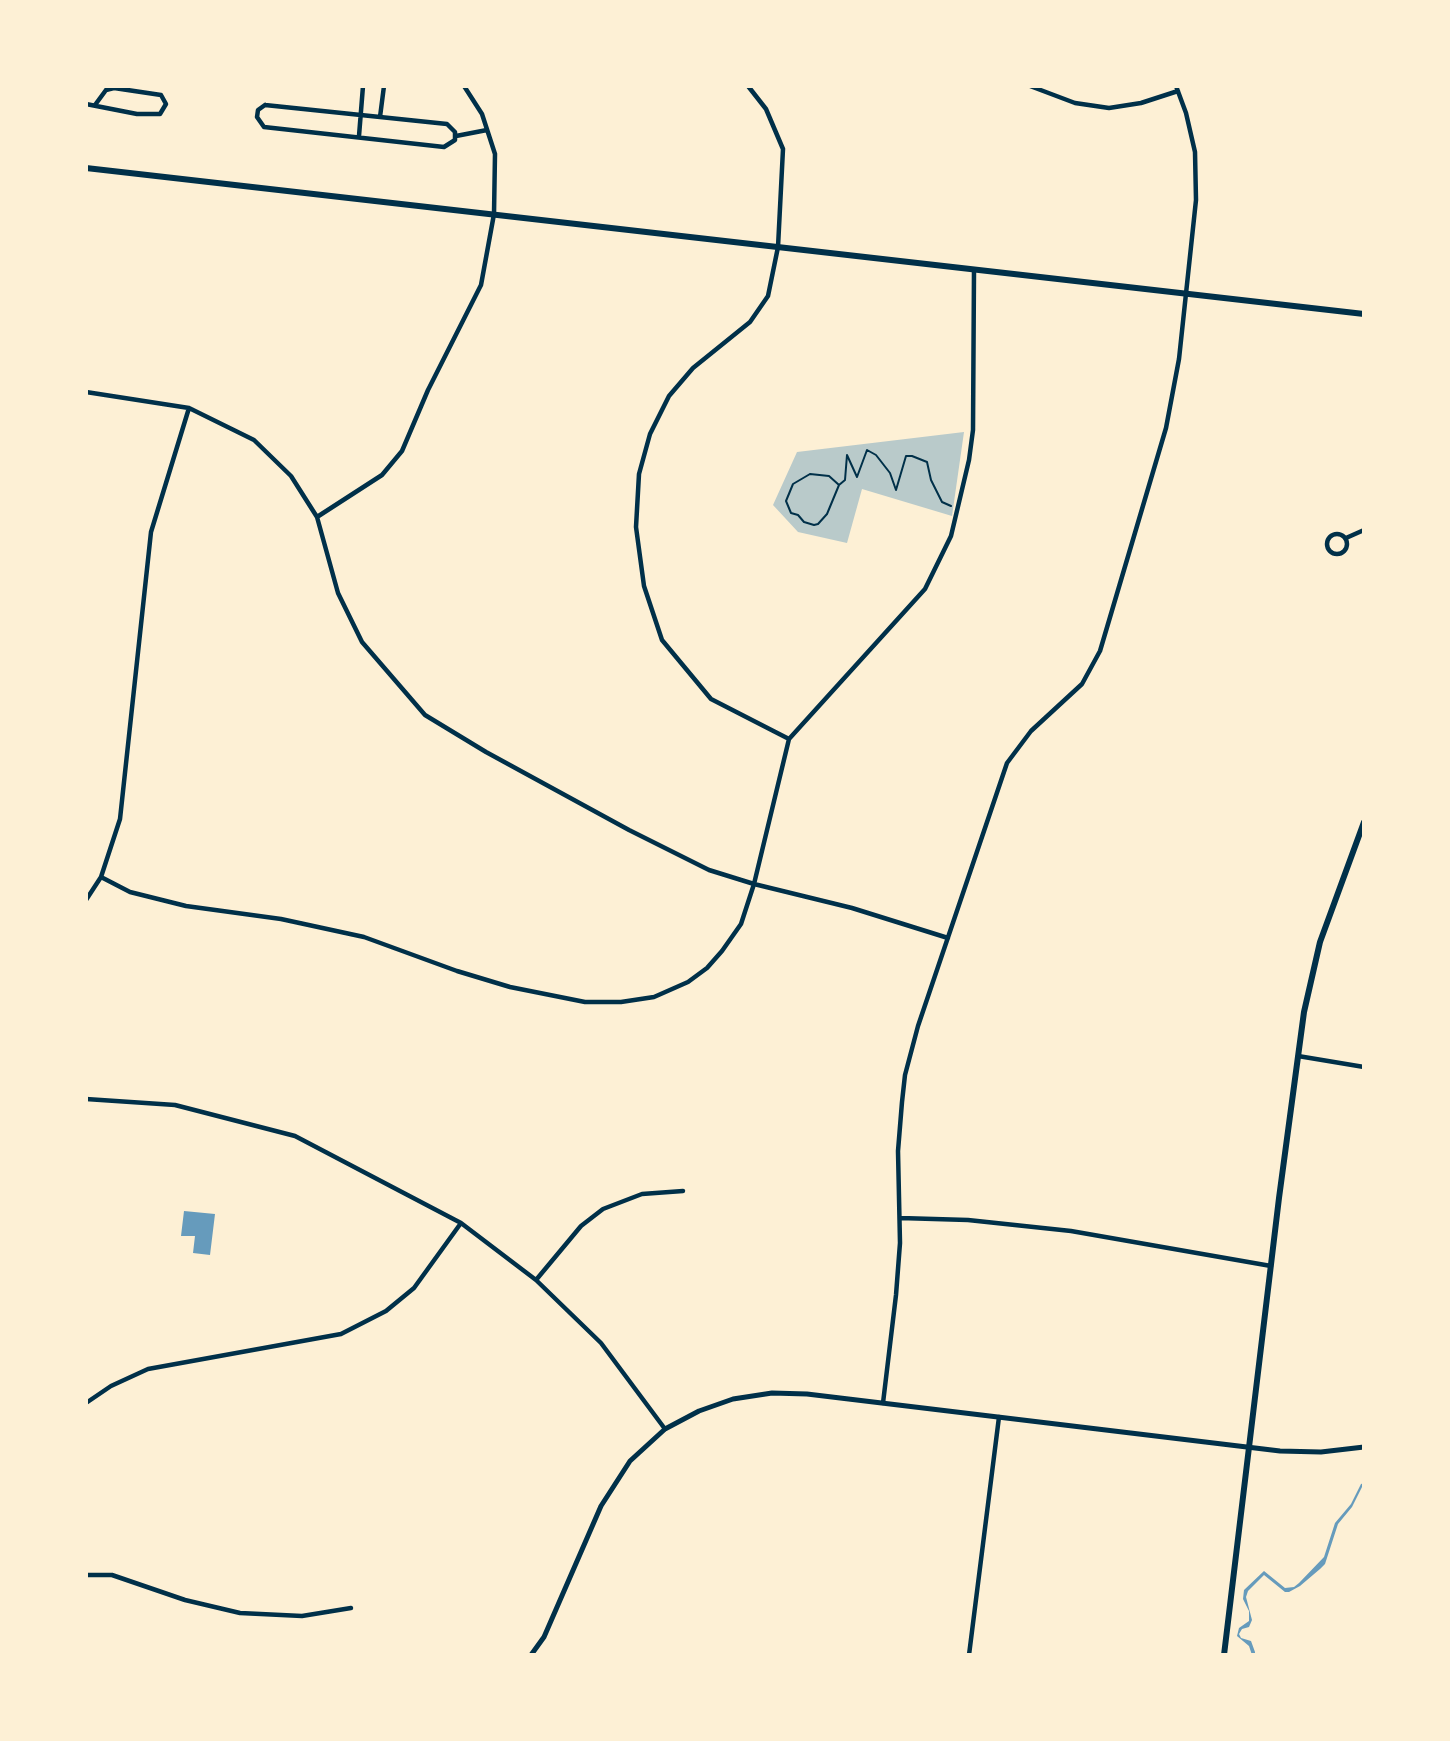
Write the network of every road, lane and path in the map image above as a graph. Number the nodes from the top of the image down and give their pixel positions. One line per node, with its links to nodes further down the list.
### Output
1 (363, 86): 9 (street)
2 (384, 86): 10 (street)
3 (464, 86): 11 (street)
4 (748, 86): 16 (street)
5 (1030, 86): 6 (street)
6 (1177, 88): 18 (street)
7 (86, 104): 8 (street)
8 (95, 105): 8 (street)
9 (361, 115): 10 (street); 12 (street); 12 (street)
10 (380, 117): 13 (street)
11 (487, 130): 13 (street); 15 (street)
12 (359, 136): 13 (street)
13 (456, 136)
14 (86, 168): 15 (main road)
15 (494, 214): 16 (main road); 24 (street)
16 (778, 247): 17 (main road); 27 (street)
17 (974, 270): 18 (main road); 23 (street)
18 (1186, 294): 19 (main road); 32 (street)
19 (1364, 314)
20 (86, 392): 21 (street)
21 (189, 408): 24 (street); 29 (street)
22 (839, 485): 22 (path); 23 (path)
23 (957, 509): 27 (street)
24 (317, 517): 30 (street)
25 (1364, 530): 26 (street)
26 (1346, 538): 26 (street)
27 (789, 739): 30 (street)
28 (1364, 822): 33 (main road)
29 (101, 877): 30 (street); 31 (street)
30 (754, 884): 32 (street)
31 (86, 900)
32 (948, 938): 37 (street)
33 (1298, 1056): 34 (street); 39 (main road)
34 (1364, 1068)
35 (86, 1099): 38 (street)
36 (683, 1191): 40 (street)
37 (900, 1218): 39 (street); 42 (street)
38 (461, 1223): 40 (street); 41 (street)
39 (1271, 1266): 46 (main road)
40 (536, 1280): 44 (street)
41 (86, 1403)
42 (883, 1404): 43 (street); 44 (street)
43 (999, 1417): 46 (street); 50 (street)
44 (665, 1429): 49 (street)
45 (1364, 1447): 46 (street)
46 (1248, 1448): 51 (main road)
47 (86, 1575): 48 (street)
48 (351, 1608)
49 (531, 1655)
50 (969, 1655)
51 (1224, 1655)

